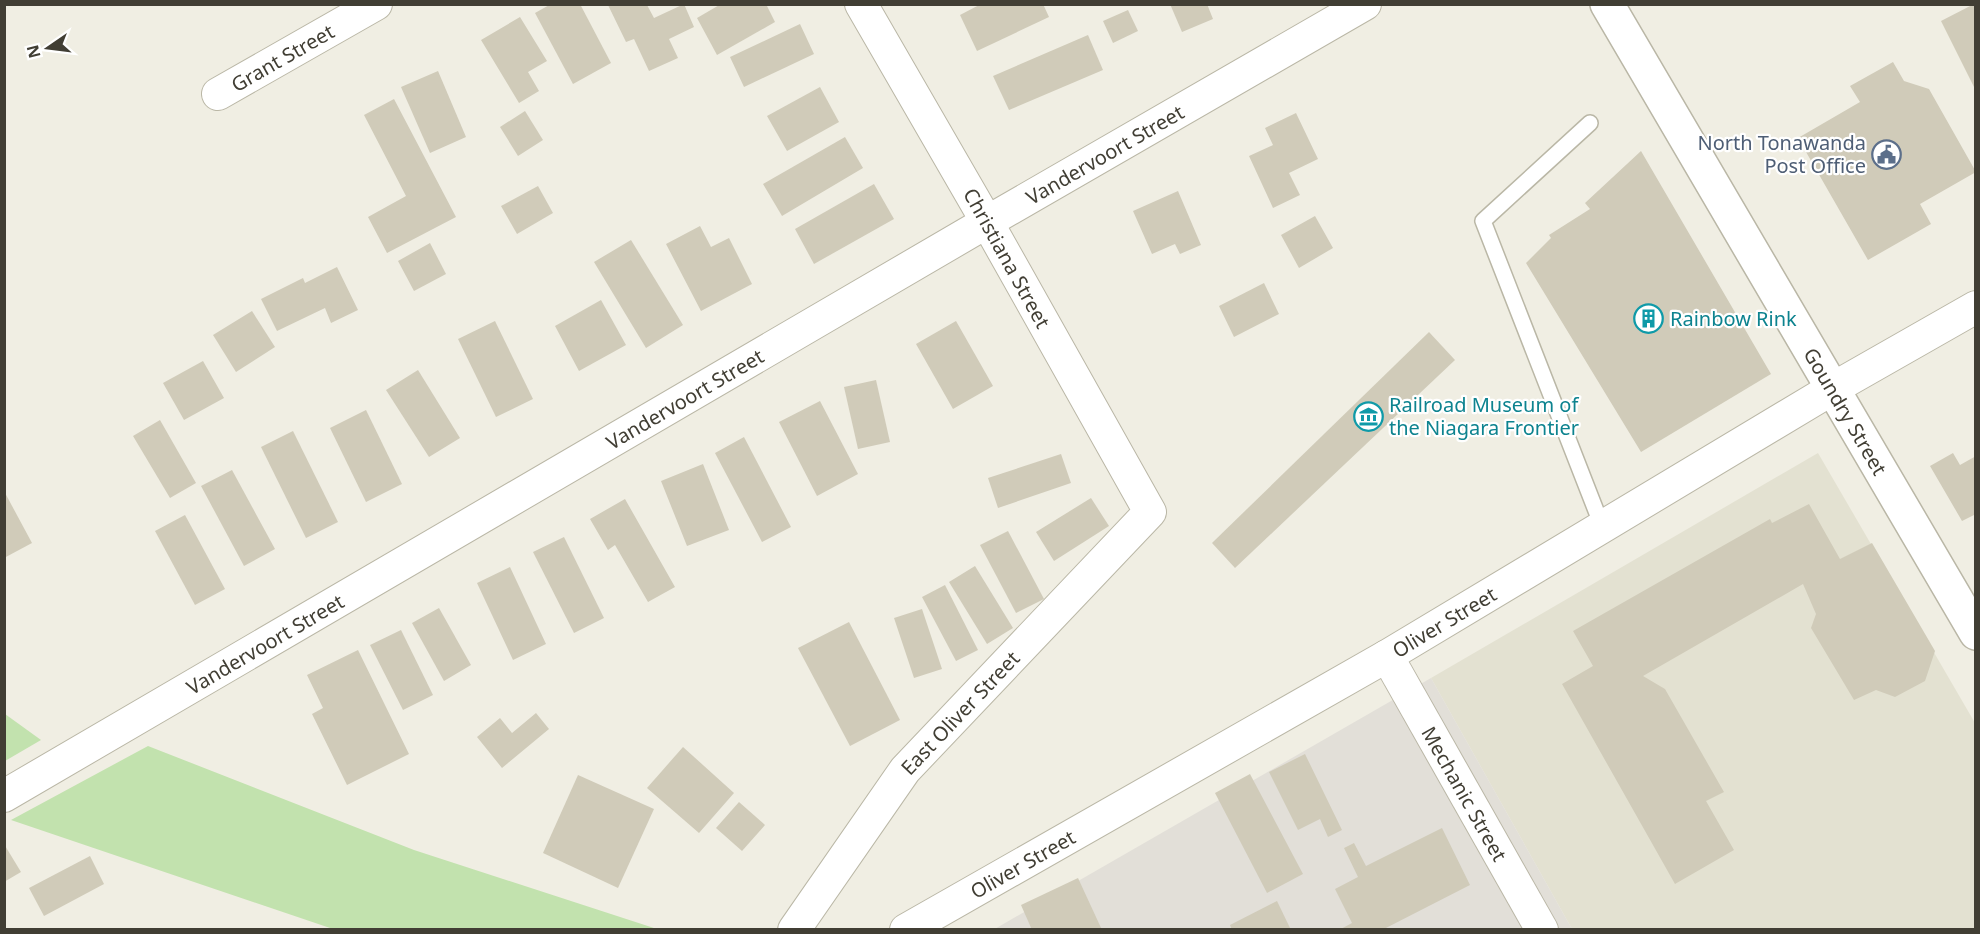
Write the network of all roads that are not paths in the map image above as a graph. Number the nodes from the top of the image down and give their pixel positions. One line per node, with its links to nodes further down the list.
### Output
1 (376, 4): 5 (street, Grant Street)
2 (861, 4): 7 (street, Christiana Street)
3 (1365, 4): 7 (street, Vandervoort Street)
4 (1607, 4): 9 (street, Goundry Street)
5 (218, 94)
6 (1590, 123): 11 (lane)
7 (987, 222): 10 (street, Christiana Street); 14 (street, Vandervoort Street)
8 (1976, 307): 9 (street, Oliver Street)
9 (1832, 389): 11 (street, Oliver Street); 12 (street, Goundry Street)
10 (1150, 512): 15 (street, East Oliver Street)
11 (1602, 526): 13 (street, Oliver Street)
12 (1976, 633)
13 (1386, 656): 16 (street, Oliver Street); 17 (street, Mechanic Street)
14 (4, 796)
15 (794, 930)
16 (906, 930)
17 (1542, 930)

